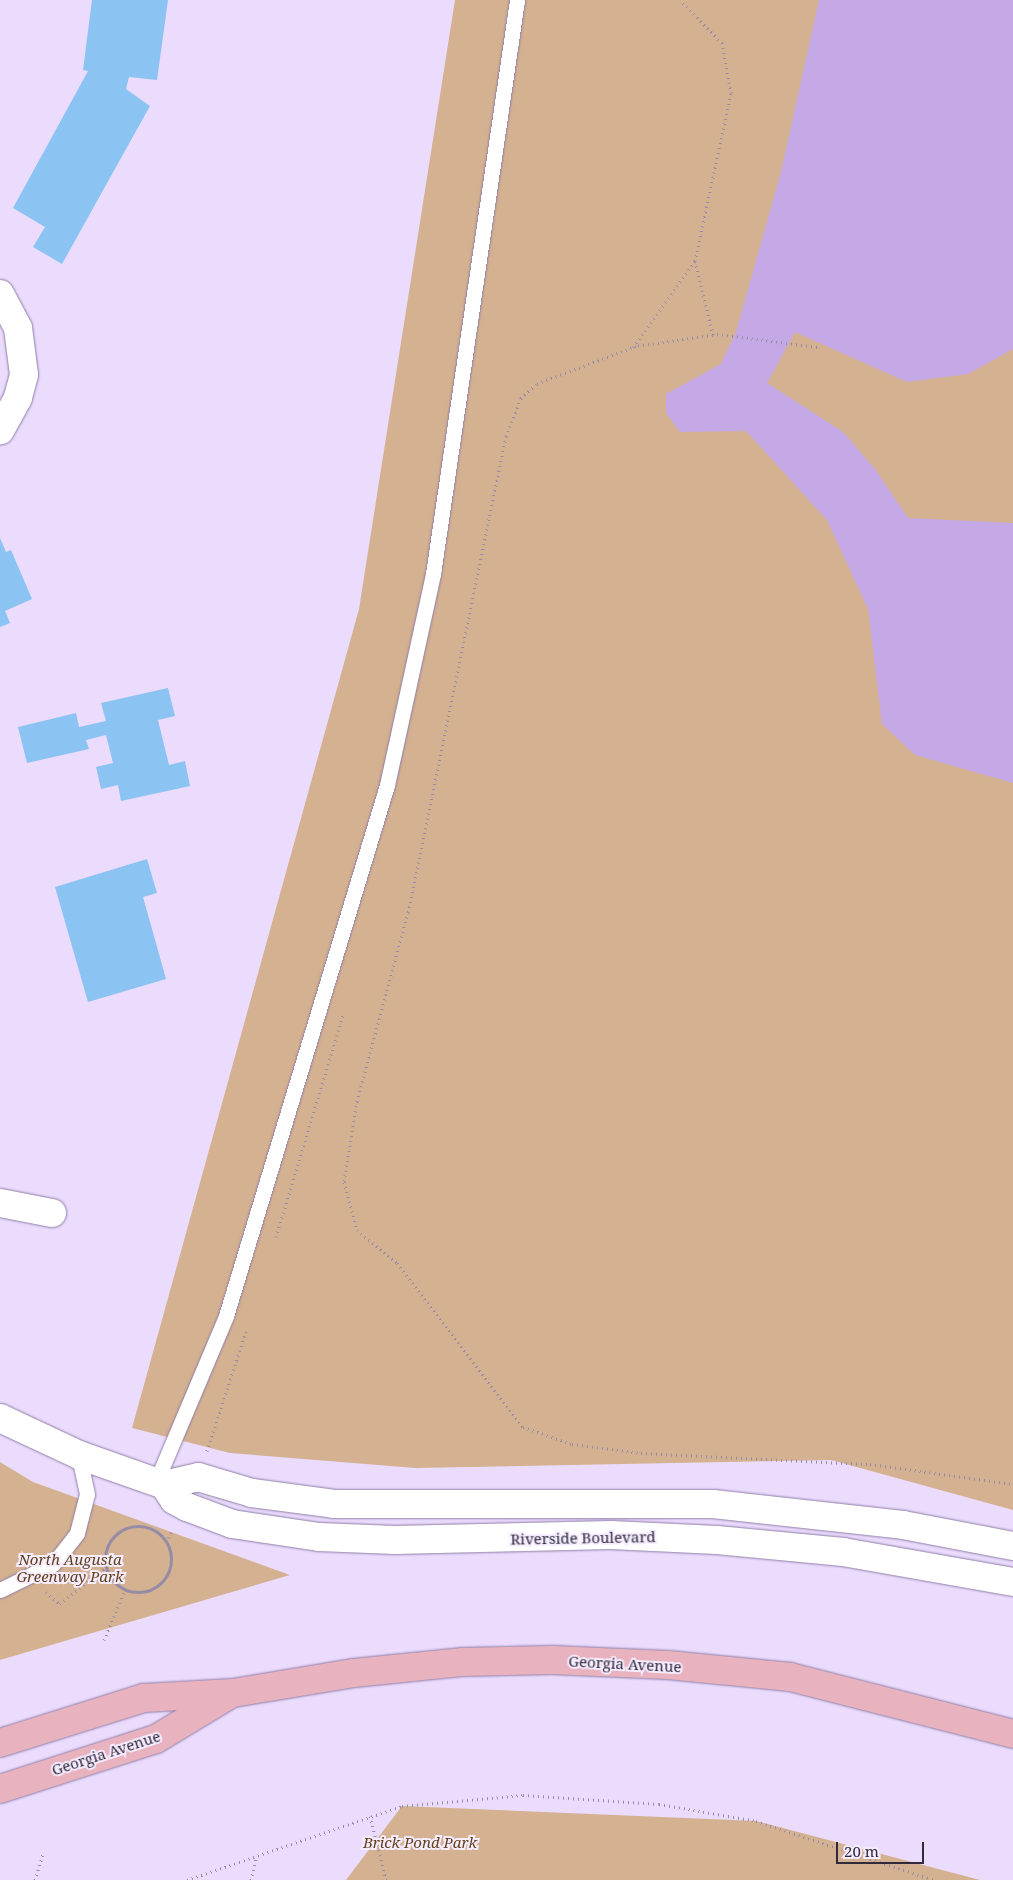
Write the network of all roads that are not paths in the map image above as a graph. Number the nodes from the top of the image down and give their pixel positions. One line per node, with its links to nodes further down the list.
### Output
1 (517, 0): 8 (lane)
2 (0, 294): 3 (street)
3 (0, 430)
4 (0, 1203): 5 (street)
5 (52, 1213)
6 (0, 1418): 7 (street, Riverside Boulevard)
7 (79, 1455): 8 (street, Riverside Boulevard); 11 (lane)
8 (160, 1484): 9 (street); 10 (street, Riverside Boulevard)
9 (1013, 1546)
10 (1013, 1582)
11 (0, 1590)
12 (233, 1693): 13 (main road, Georgia Avenue); 14 (main road, Georgia Avenue); 15 (main road, Georgia Avenue)
13 (1013, 1734)
14 (0, 1743)
15 (0, 1789)

